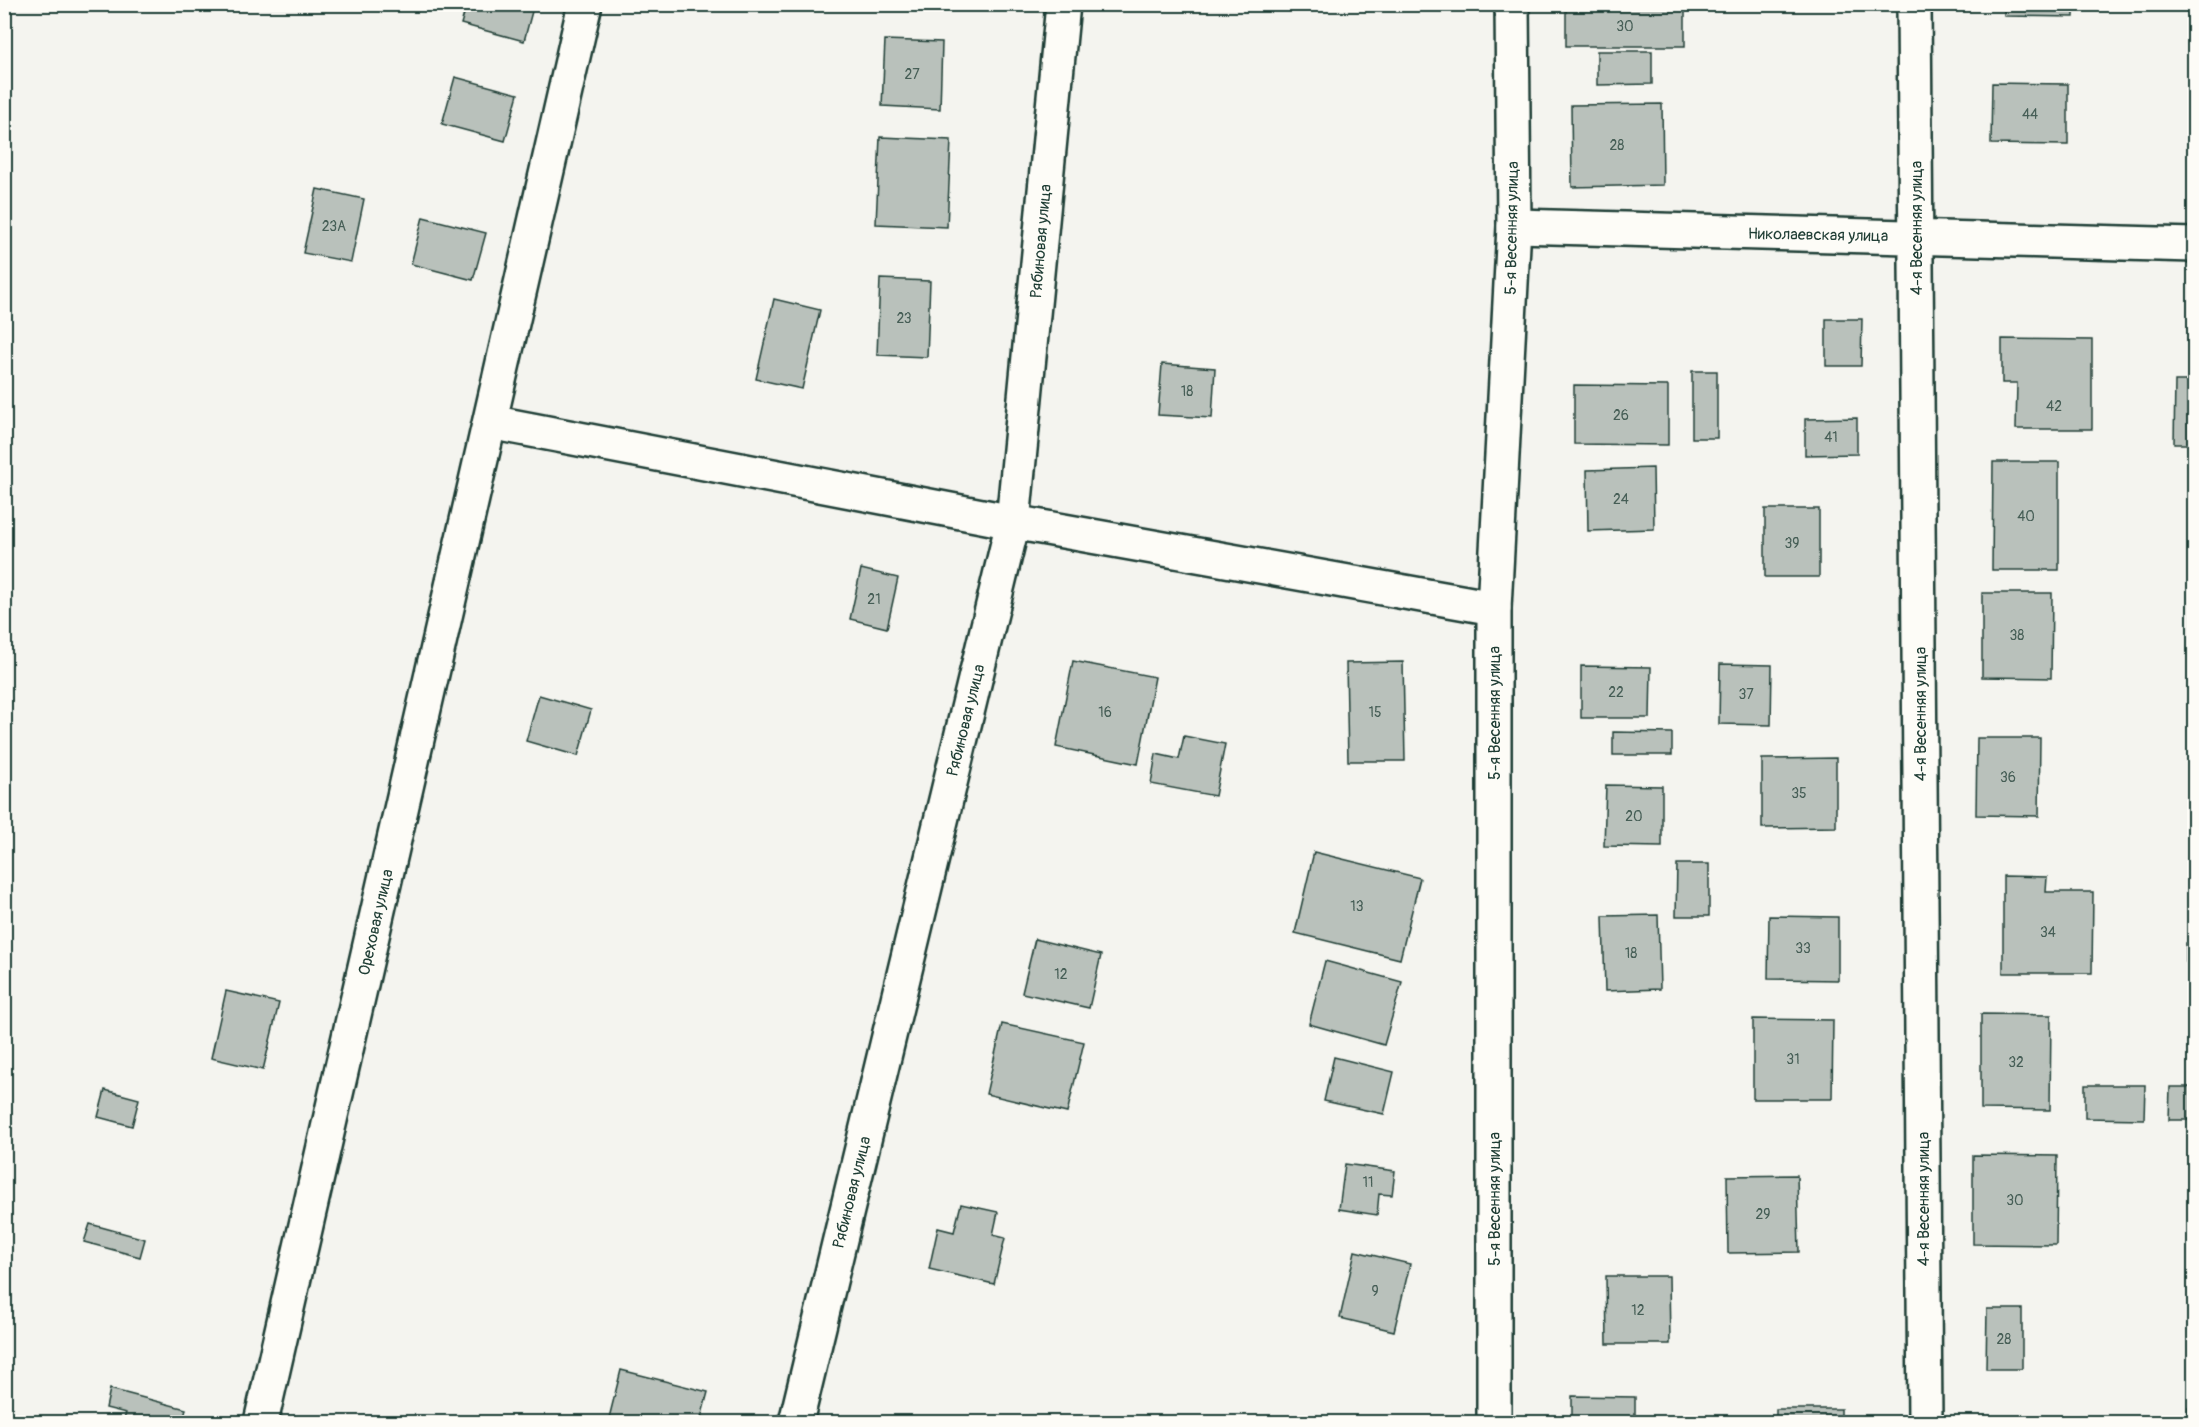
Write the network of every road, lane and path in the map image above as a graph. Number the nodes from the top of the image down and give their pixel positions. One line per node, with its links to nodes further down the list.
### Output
1 (585, 4): 8 (street, Ореховая улица)
2 (1063, 4): 9 (street, Рябиновая улица)
3 (1512, 4): 5 (street, 5-я Весенняя улица)
4 (1914, 4): 6 (street, 4-я Весенняя улица)
5 (1514, 226): 6 (street, Николаевская улица); 10 (street, 5-я Весенняя улица)
6 (1916, 237): 7 (street, Николаевская улица); 14 (street, 4-я Весенняя улица)
7 (2194, 244)
8 (489, 422): 9 (street); 11 (street, Ореховая улица)
9 (1013, 522): 10 (street); 12 (street, Рябиновая улица)
10 (1494, 608): 13 (street, 5-я Весенняя улица)
11 (261, 1422)
12 (795, 1422)
13 (1494, 1422)
14 (1925, 1422)

